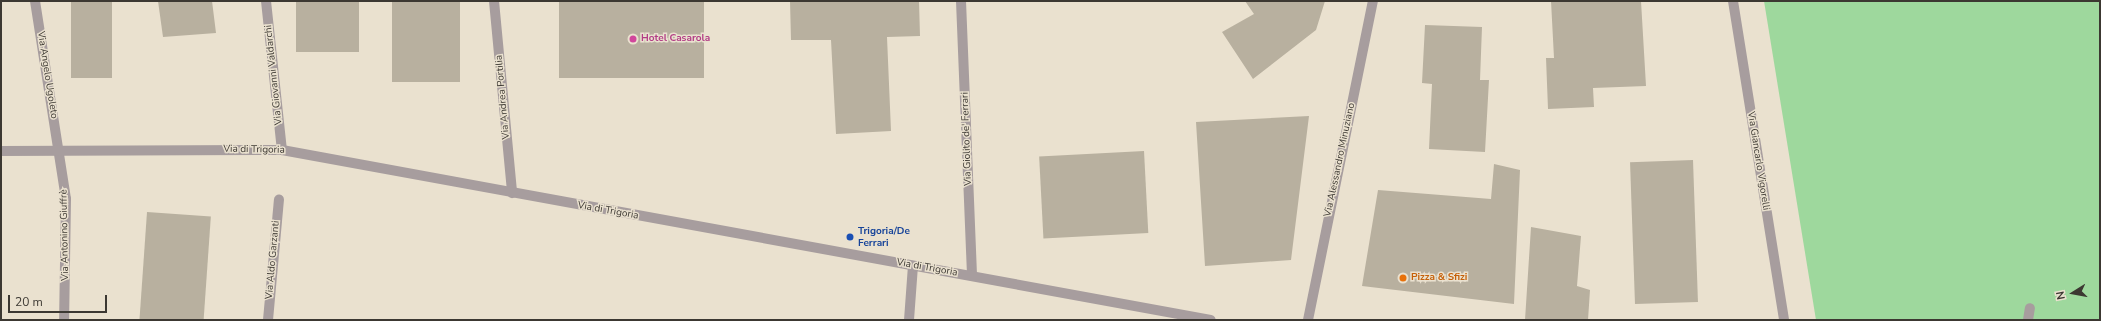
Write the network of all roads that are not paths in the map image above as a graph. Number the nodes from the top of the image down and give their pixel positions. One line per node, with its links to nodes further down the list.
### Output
1 (35, 1): 7 (street, Via Angelo Ugoleto)
2 (266, 1): 8 (street, Via Giovanni Valdarchi)
3 (494, 1): 10 (street, Via Andrea Portilia)
4 (961, 1): 13 (street, Via Giolito de' Ferrari)
5 (1373, 1): 19 (street, Via Alessandro Minuziano)
6 (1733, 1): 20 (street, Via Giancarlo Vigorelli)
7 (59, 149): 8 (street, Via di Trigoria); 9 (street, Via di Trigoria); 15 (street, Via Antonino Giuffrè)
8 (282, 150): 10 (street, Via di Trigoria)
9 (1, 151)
10 (512, 193): 12 (street, Via di Trigoria)
11 (279, 200): 16 (street, Via Aldo Garzanti)
12 (913, 266): 13 (street, Via di Trigoria); 17 (street)
13 (972, 276): 18 (street, Via di Trigoria)
14 (2030, 308): 21 (street)
15 (64, 320)
16 (268, 320)
17 (909, 320)
18 (1211, 320)
19 (1308, 320)
20 (1784, 320)
21 (2028, 320)

